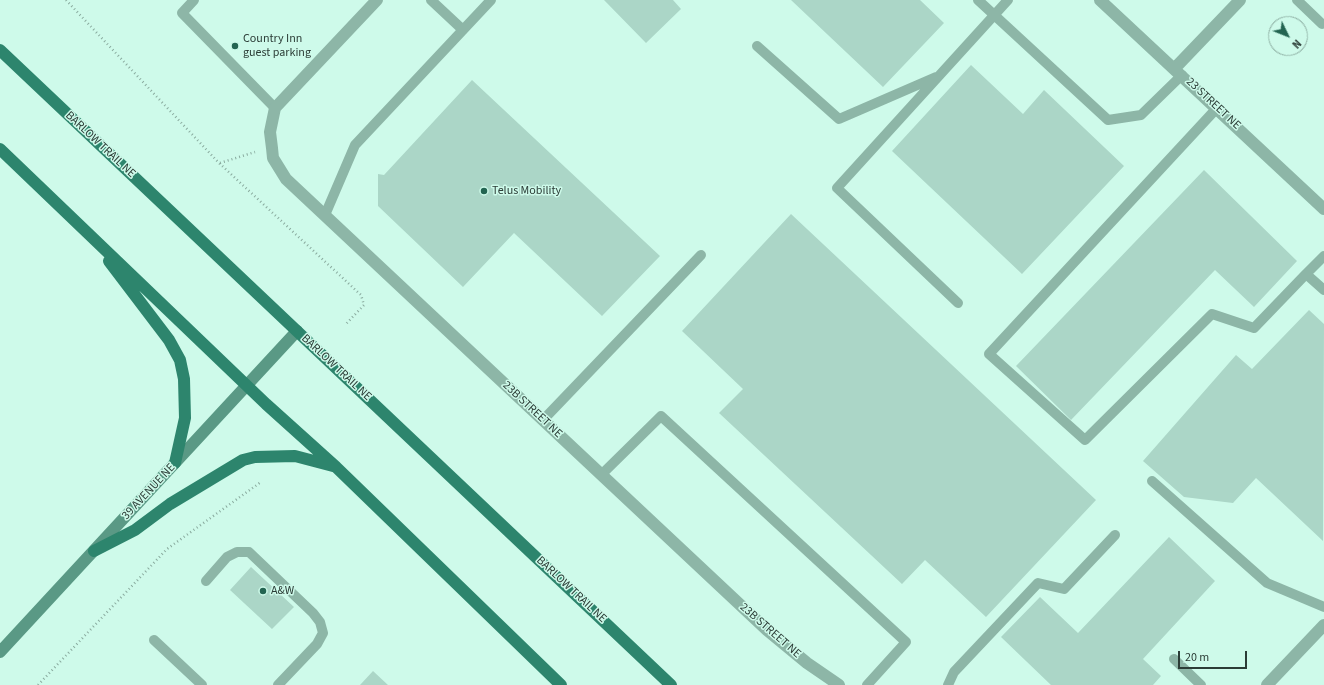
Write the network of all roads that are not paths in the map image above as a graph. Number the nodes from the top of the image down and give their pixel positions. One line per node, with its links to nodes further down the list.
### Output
1 (194, 0): 18 (lane)
2 (377, 0): 18 (street)
3 (431, 0): 12 (lane)
4 (491, 0): 12 (lane)
5 (978, 0): 10 (lane)
6 (1008, 0): 10 (lane)
7 (1100, 0): 16 (street, 23 STREET NE)
8 (1240, 0): 16 (street)
9 (1297, 0): 11 (lane)
10 (994, 15): 16 (lane); 17 (lane)
11 (1322, 24)
12 (463, 30): 23 (lane)
13 (757, 46): 17 (lane)
14 (0, 50): 20 (main road, BARLOW TRAIL NE)
15 (0, 59): 20 (main road)
16 (1178, 71): 19 (street, 23 STREET NE)
17 (940, 75): 29 (lane)
18 (275, 108): 23 (street, 23B STREET NE)
19 (1216, 108): 22 (street, 23 STREET NE); 27 (lane)
20 (66, 112): 30 (main road, BARLOW TRAIL NE)
21 (0, 149): 24 (main road)
22 (1324, 209)
23 (325, 215): 32 (street, 23B STREET NE)
24 (86, 232): 31 (main road); 33 (main road)
25 (701, 255): 32 (lane)
26 (1324, 256): 27 (lane)
27 (1306, 274): 28 (lane)
28 (1324, 290)
29 (958, 303)
30 (297, 331): 31 (street, 39 AVENUE NE); 48 (main road, BARLOW TRAIL NE)
31 (247, 386): 33 (street, 39 AVENUE NE); 34 (main road)
32 (543, 420): 35 (street, 23B STREET NE)
33 (176, 463): 38 (street, 39 AVENUE NE)
34 (336, 467): 38 (main road); 47 (main road)
35 (601, 475): 49 (street, 23B STREET NE); 50 (lane)
36 (1152, 481): 40 (lane)
37 (1115, 535): 51 (lane)
38 (94, 551): 43 (street, 39 AVENUE NE)
39 (206, 581): 46 (lane)
40 (1324, 607)
41 (1324, 625): 53 (street)
42 (154, 640): 45 (lane)
43 (0, 652)
44 (1174, 659): 52 (lane)
45 (202, 685)
46 (278, 685)
47 (561, 685)
48 (671, 685)
49 (840, 685)
50 (867, 685)
51 (948, 685)
52 (1200, 685)
53 (1267, 685)

